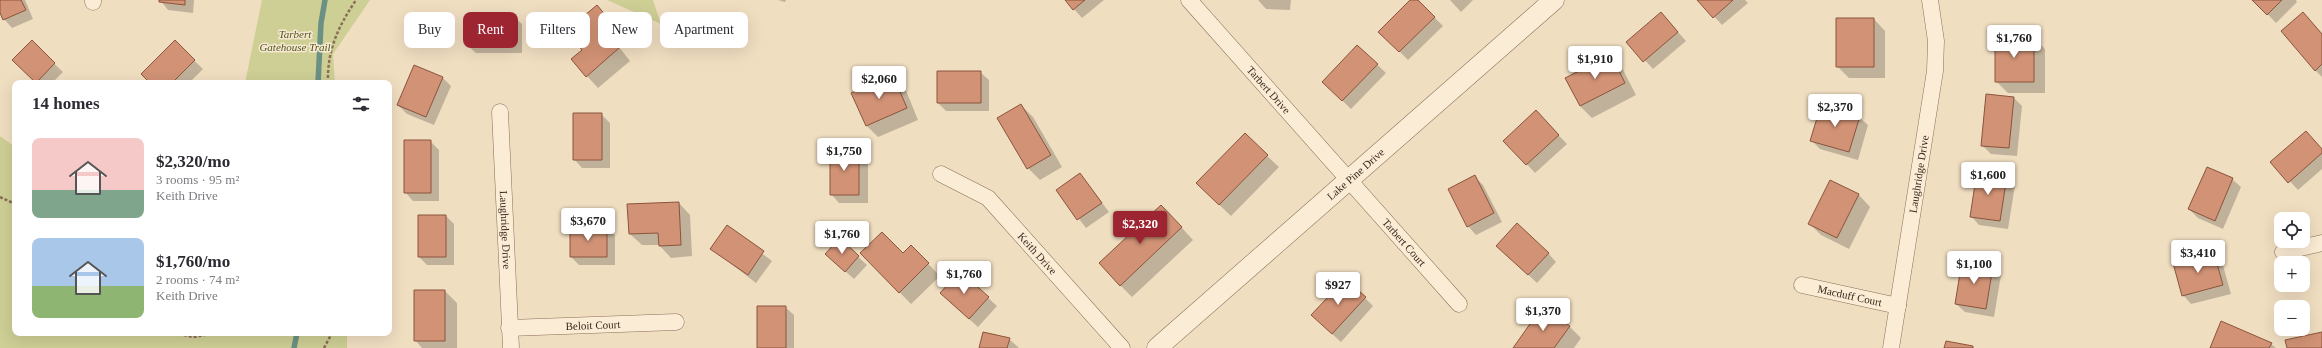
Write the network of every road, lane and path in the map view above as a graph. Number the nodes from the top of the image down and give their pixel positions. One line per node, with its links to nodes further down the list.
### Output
1 (356, 0): 5 (path)
2 (1189, 0): 8 (street, Tarbert Drive)
3 (1554, 0): 8 (street, Lake Pine Drive)
4 (1930, 0): 15 (street, Laughridge Drive)
5 (328, 80)
6 (500, 112): 17 (street, Laughridge Drive)
7 (941, 174): 23 (street, Keith Drive)
8 (1348, 181): 14 (street, Tarbert Court); 24 (street, Lake Pine Drive)
9 (0, 197): 10 (path)
10 (12, 203)
11 (2322, 243): 12 (street)
12 (2283, 252)
13 (1802, 285): 15 (street, Macduff Court)
14 (1459, 304)
15 (1898, 306): 25 (street, Laughridge Drive)
16 (676, 322): 17 (street, Beloit Court)
17 (509, 328): 22 (street, Laughridge Drive)
18 (186, 336): 19 (path)
19 (206, 336)
20 (330, 336): 21 (path)
21 (324, 348)
22 (511, 348)
23 (1122, 348)
24 (1157, 348)
25 (1891, 348)

